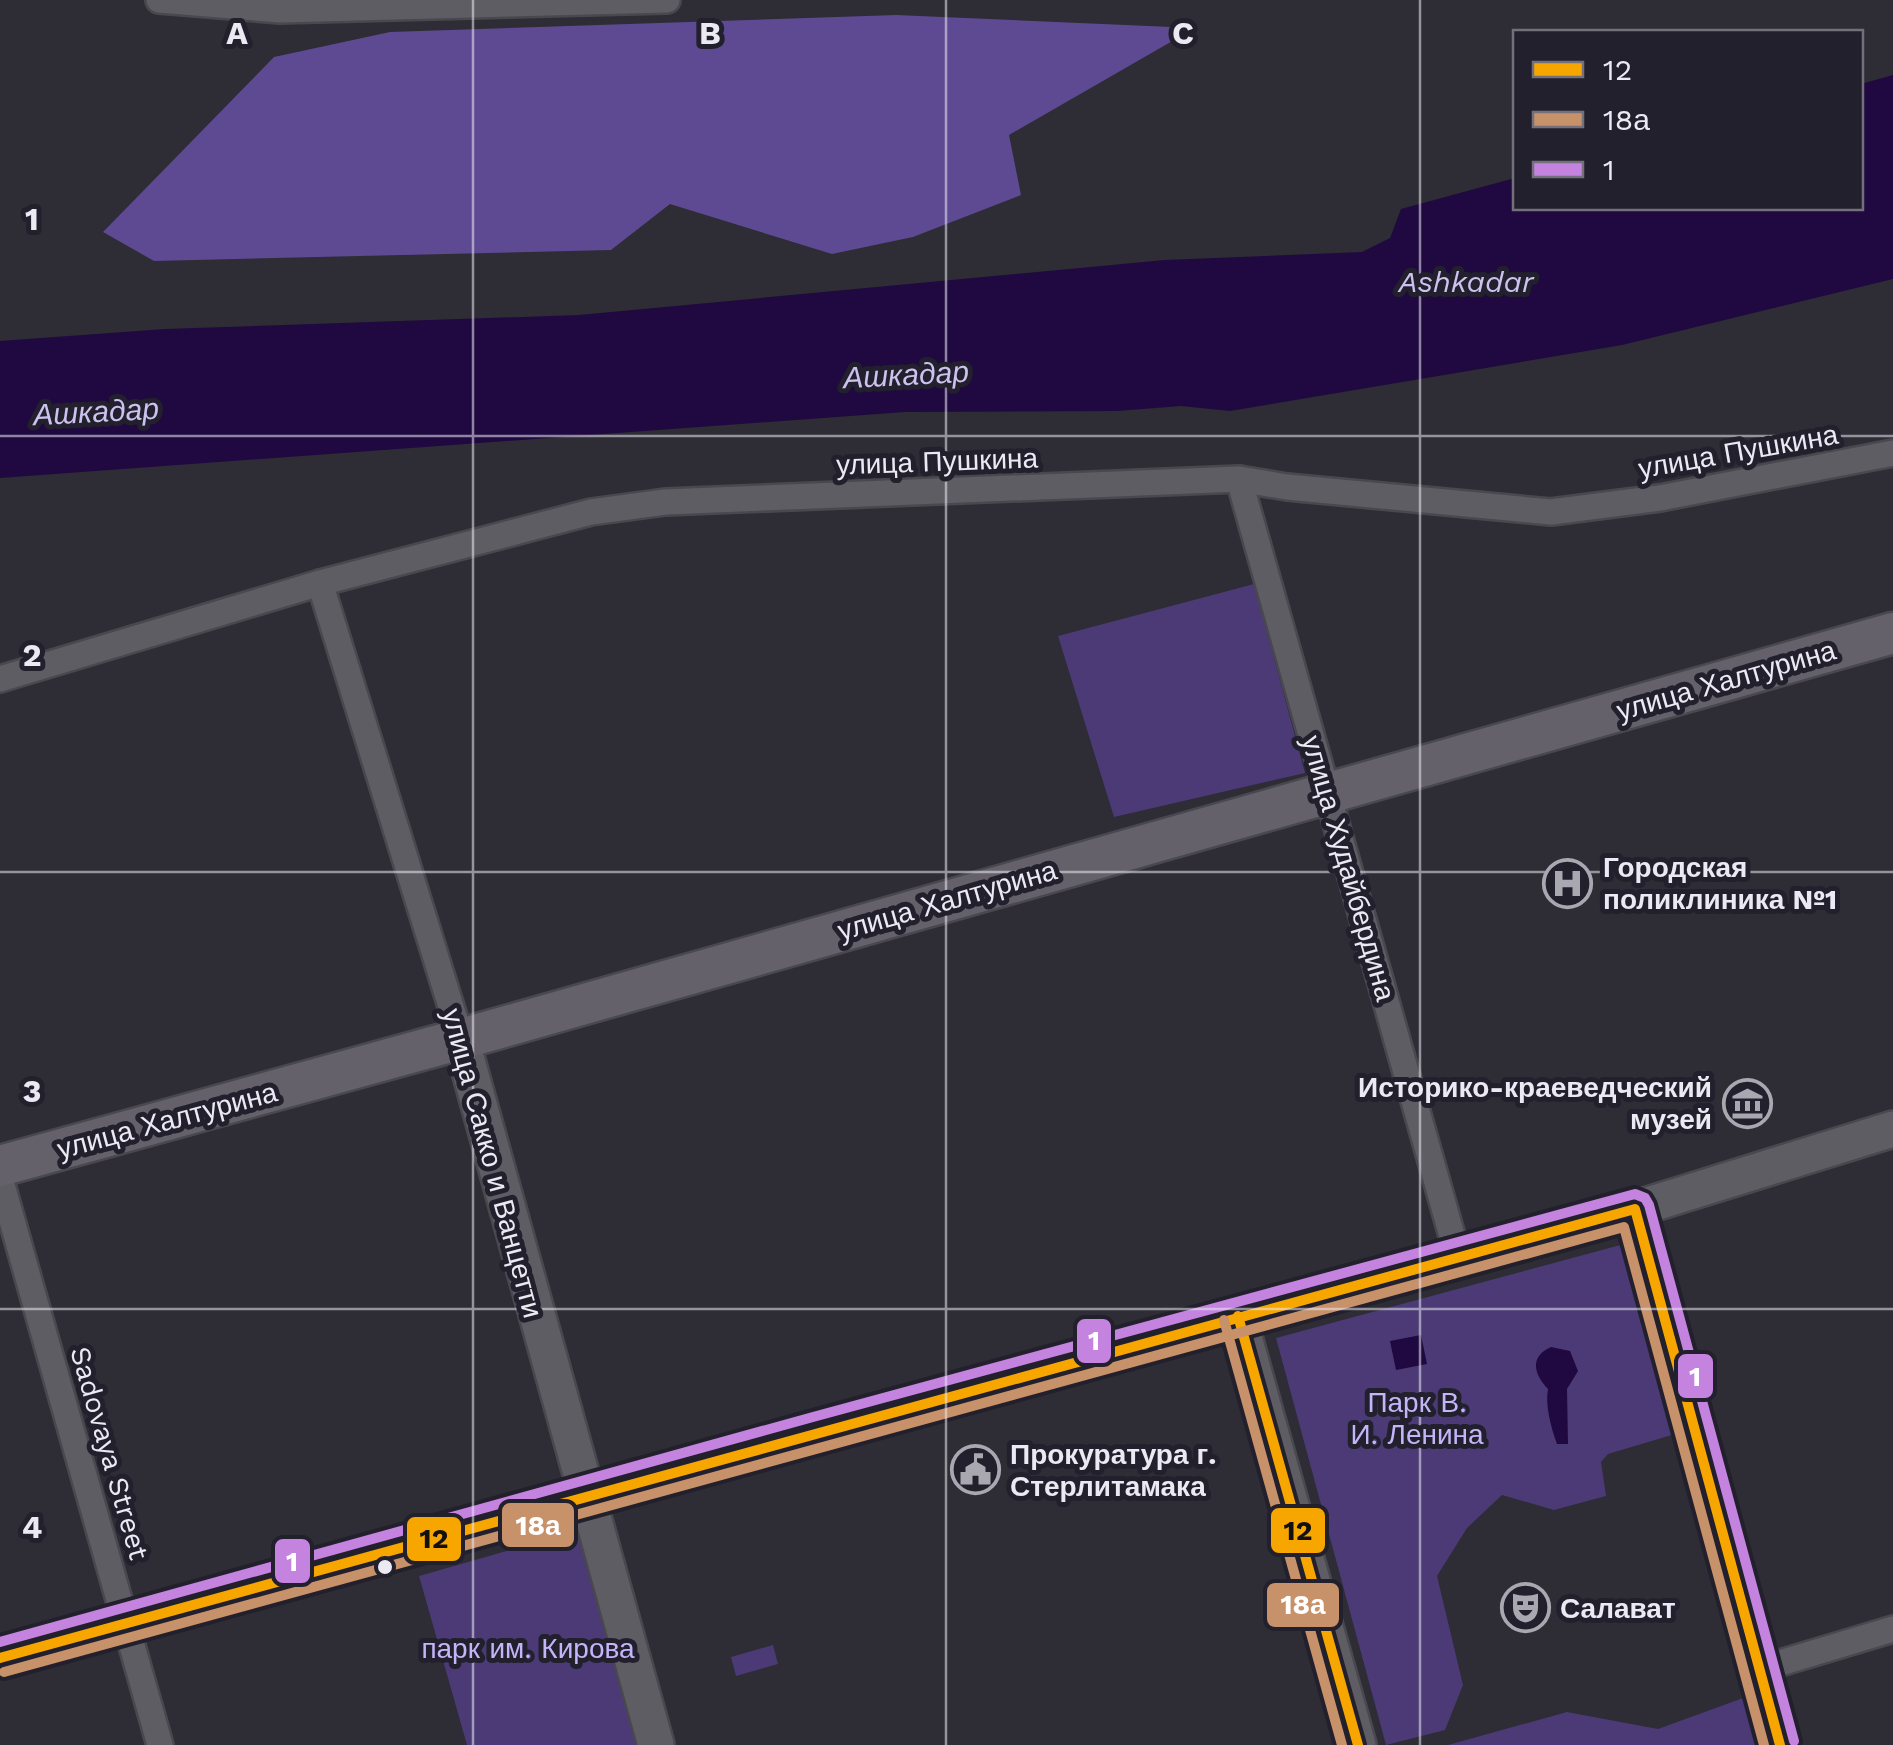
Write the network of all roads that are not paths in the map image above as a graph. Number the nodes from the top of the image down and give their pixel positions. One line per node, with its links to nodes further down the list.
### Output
1 (159, 0): 2 (street)
2 (667, 0)
3 (1893, 454): 4 (street, улица Пушкина)
4 (1240, 479): 5 (street, улица Пушкина); 8 (street, улица Худайбердина)
5 (320, 583): 7 (street, улица Пушкина); 9 (street, улица Сакко и Ванцетти)
6 (1893, 632): 8 (main road, улица Халтурина)
7 (0, 678)
8 (1328, 792): 9 (main road, улица Халтурина); 14 (street, улица Худайбердина)
9 (461, 1040): 11 (main road, улица Халтурина); 16 (street, улица Сакко и Ванцетти)
10 (1893, 1130): 13 (street)
11 (0, 1166)
12 (0, 1178): 17 (street, Sadovaya Street)
13 (1635, 1209): 14 (street); 20 (street)
14 (1458, 1257): 15 (street)
15 (1238, 1316): 16 (street); 23 (street)
16 (585, 1496): 17 (street); 22 (street, улица Сакко и Ванцетти)
17 (127, 1622): 19 (street); 21 (street, Sadovaya Street)
18 (1893, 1629): 20 (street)
19 (0, 1658)
20 (1760, 1669): 24 (street)
21 (160, 1745)
22 (656, 1745)
23 (1358, 1745)
24 (1780, 1745)

